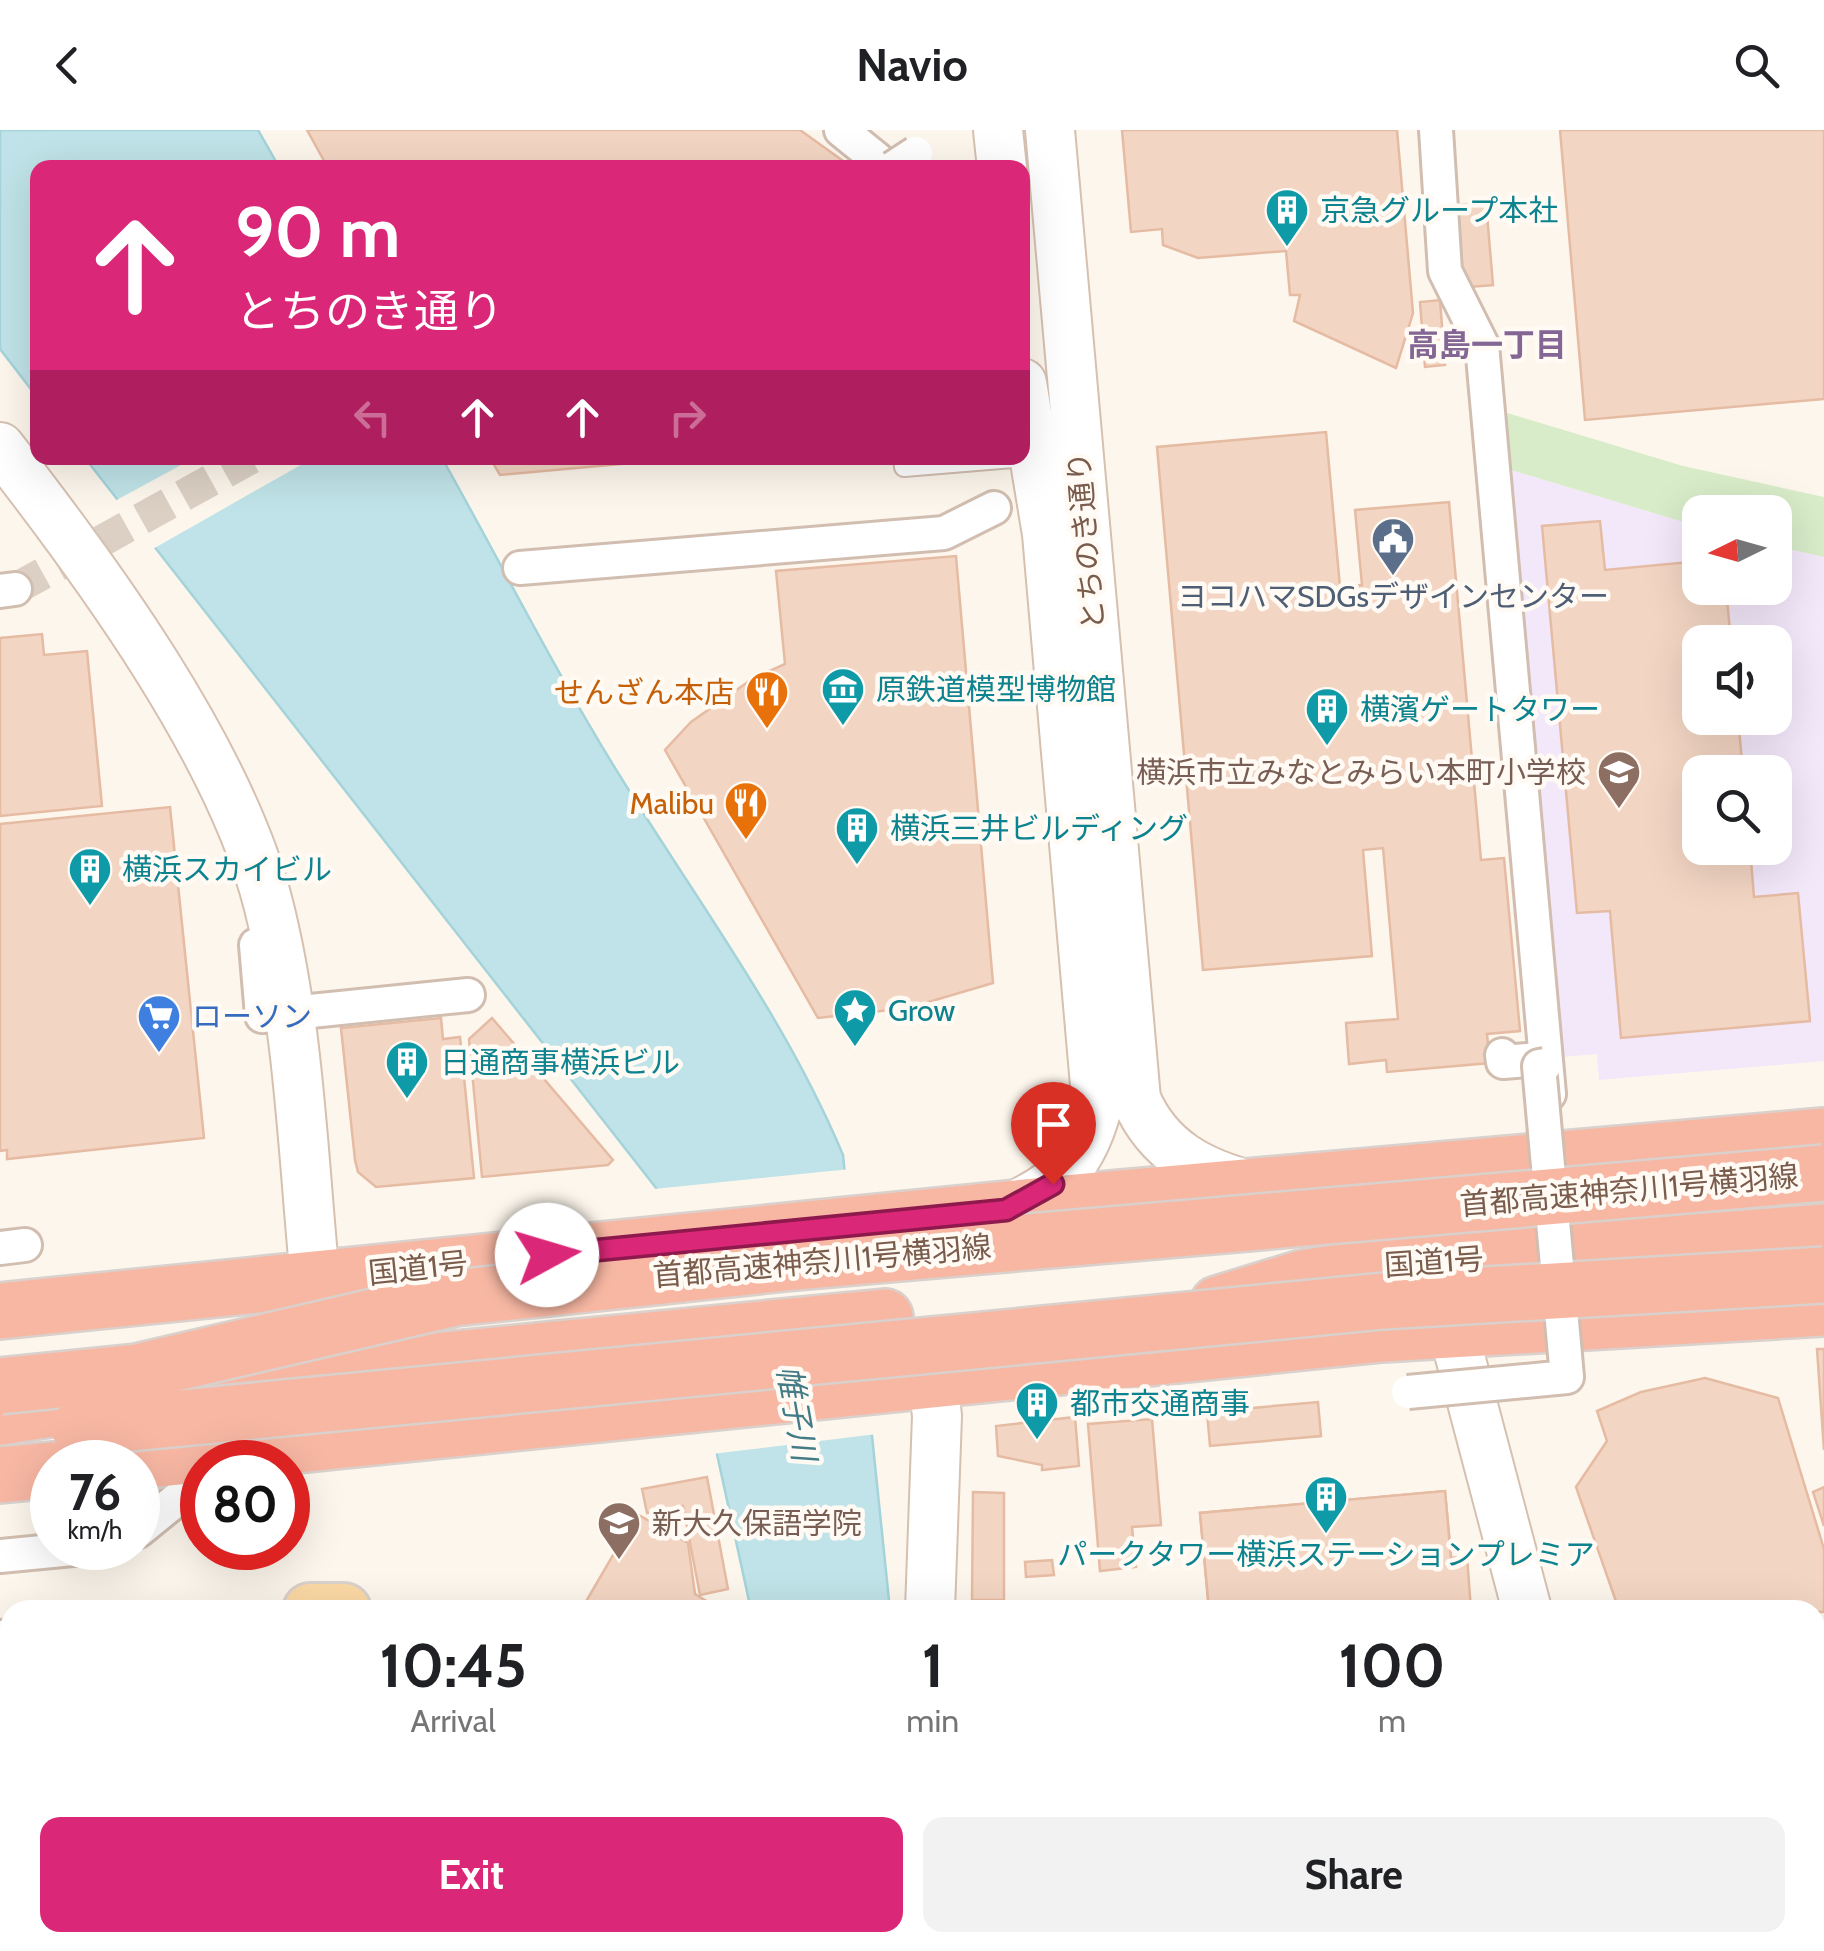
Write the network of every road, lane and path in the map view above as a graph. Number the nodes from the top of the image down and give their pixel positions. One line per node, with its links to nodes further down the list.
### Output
1 (841, 130): 5 (street)
2 (998, 130): 6 (street)
3 (1050, 130): 14 (street, とちのき通り)
4 (1436, 130): 15 (street)
5 (881, 160)
6 (1001, 160)
7 (0, 447): 12 (street)
8 (1025, 465): 14 (street, とちのき通り)
9 (994, 508): 10 (street)
10 (520, 568)
11 (468, 995): 12 (street)
12 (287, 1012): 26 (street)
13 (1502, 1054): 37 (street, bridge)
14 (1115, 1082): 18 (street, とちのき通り); 21 (street, とちのき通り)
15 (1550, 1098)
16 (1824, 1136): 18 (highway, 国道1号)
17 (1824, 1173): 27 (highway, 首都高速神奈川1号横羽線, bridge)
18 (1253, 1186): 20 (highway, 国道1号)
19 (1824, 1190): 20 (highway, 国道1号)
20 (1074, 1202): 21 (highway, 国道1号)
21 (1006, 1210): 26 (highway, 国道1号)
22 (1824, 1211): 30 (highway)
23 (1824, 1232): 33 (highway, 国道1号)
24 (1824, 1257): 30 (highway)
25 (1824, 1275): 40 (highway, bridge)
26 (315, 1279): 29 (highway, 国道1号)
27 (455, 1298): 32 (highway, 首都高速神奈川1号横羽線, bridge); 36 (highway, bridge)
28 (1824, 1308): 31 (highway, 国道1号)
29 (0, 1312)
30 (668, 1324): 34 (highway); 38 (highway)
31 (1453, 1330): 33 (highway, 国道1号); 52 (street)
32 (0, 1344)
33 (1060, 1367): 35 (highway, 国道1号)
34 (0, 1368)
35 (934, 1379): 42 (highway, 国道1号); 51 (street)
36 (0, 1386)
37 (1408, 1392)
38 (0, 1418)
39 (0, 1434): 41 (highway)
40 (146, 1440)
41 (30, 1441)
42 (310, 1444)
43 (0, 1445): 44 (highway)
44 (30, 1447)
45 (30, 1464): 46 (highway)
46 (0, 1476)
47 (180, 1497): 48 (street)
48 (160, 1513)
49 (30, 1553): 50 (street)
50 (0, 1556)
51 (930, 1600)
52 (1524, 1600)

